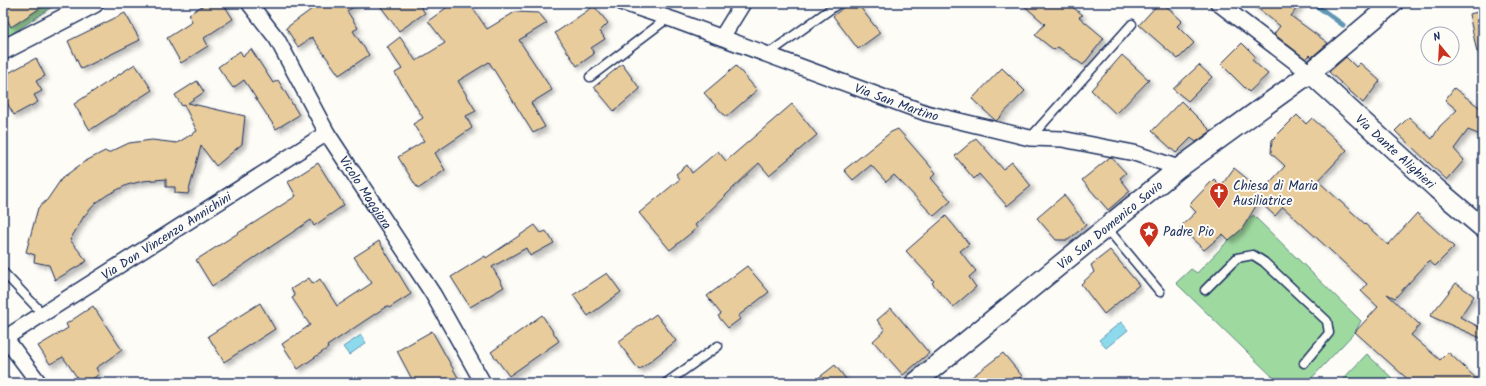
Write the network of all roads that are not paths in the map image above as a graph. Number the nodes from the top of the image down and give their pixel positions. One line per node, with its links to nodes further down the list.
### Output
1 (94, 3): 11 (street)
2 (249, 3): 15 (street, Vicolo Maggiora)
3 (623, 3): 8 (street, Via San Martino)
4 (743, 3): 10 (street)
5 (839, 3): 12 (lane)
6 (1218, 3): 13 (street)
7 (1393, 3): 13 (street, Via San Domenico Savio)
8 (668, 18): 10 (street, Via San Martino); 14 (lane)
9 (1132, 24): 16 (lane)
10 (722, 37): 12 (street, Via San Martino)
11 (3, 50)
12 (768, 54): 16 (street, Via San Martino)
13 (1310, 73): 17 (street, Via San Domenico Savio); 19 (street, Via Dante Alighieri)
14 (590, 77)
15 (327, 133): 23 (street, Via Don Vincenzo Annichini); 28 (street, Vicolo Maggiora)
16 (1030, 138): 17 (street, Via San Martino)
17 (1179, 168): 18 (street, Via San Domenico Savio)
18 (1106, 227): 22 (lane); 30 (street, Via San Domenico Savio)
19 (1483, 228)
20 (3, 272): 23 (lane)
21 (1204, 290): 26 (lane)
22 (1160, 292)
23 (42, 314): 24 (street, Via Don Vincenzo Annichini)
24 (4, 336): 27 (street)
25 (718, 346): 29 (lane)
26 (1304, 363)
27 (39, 383)
28 (483, 383)
29 (666, 383)
30 (915, 383)

